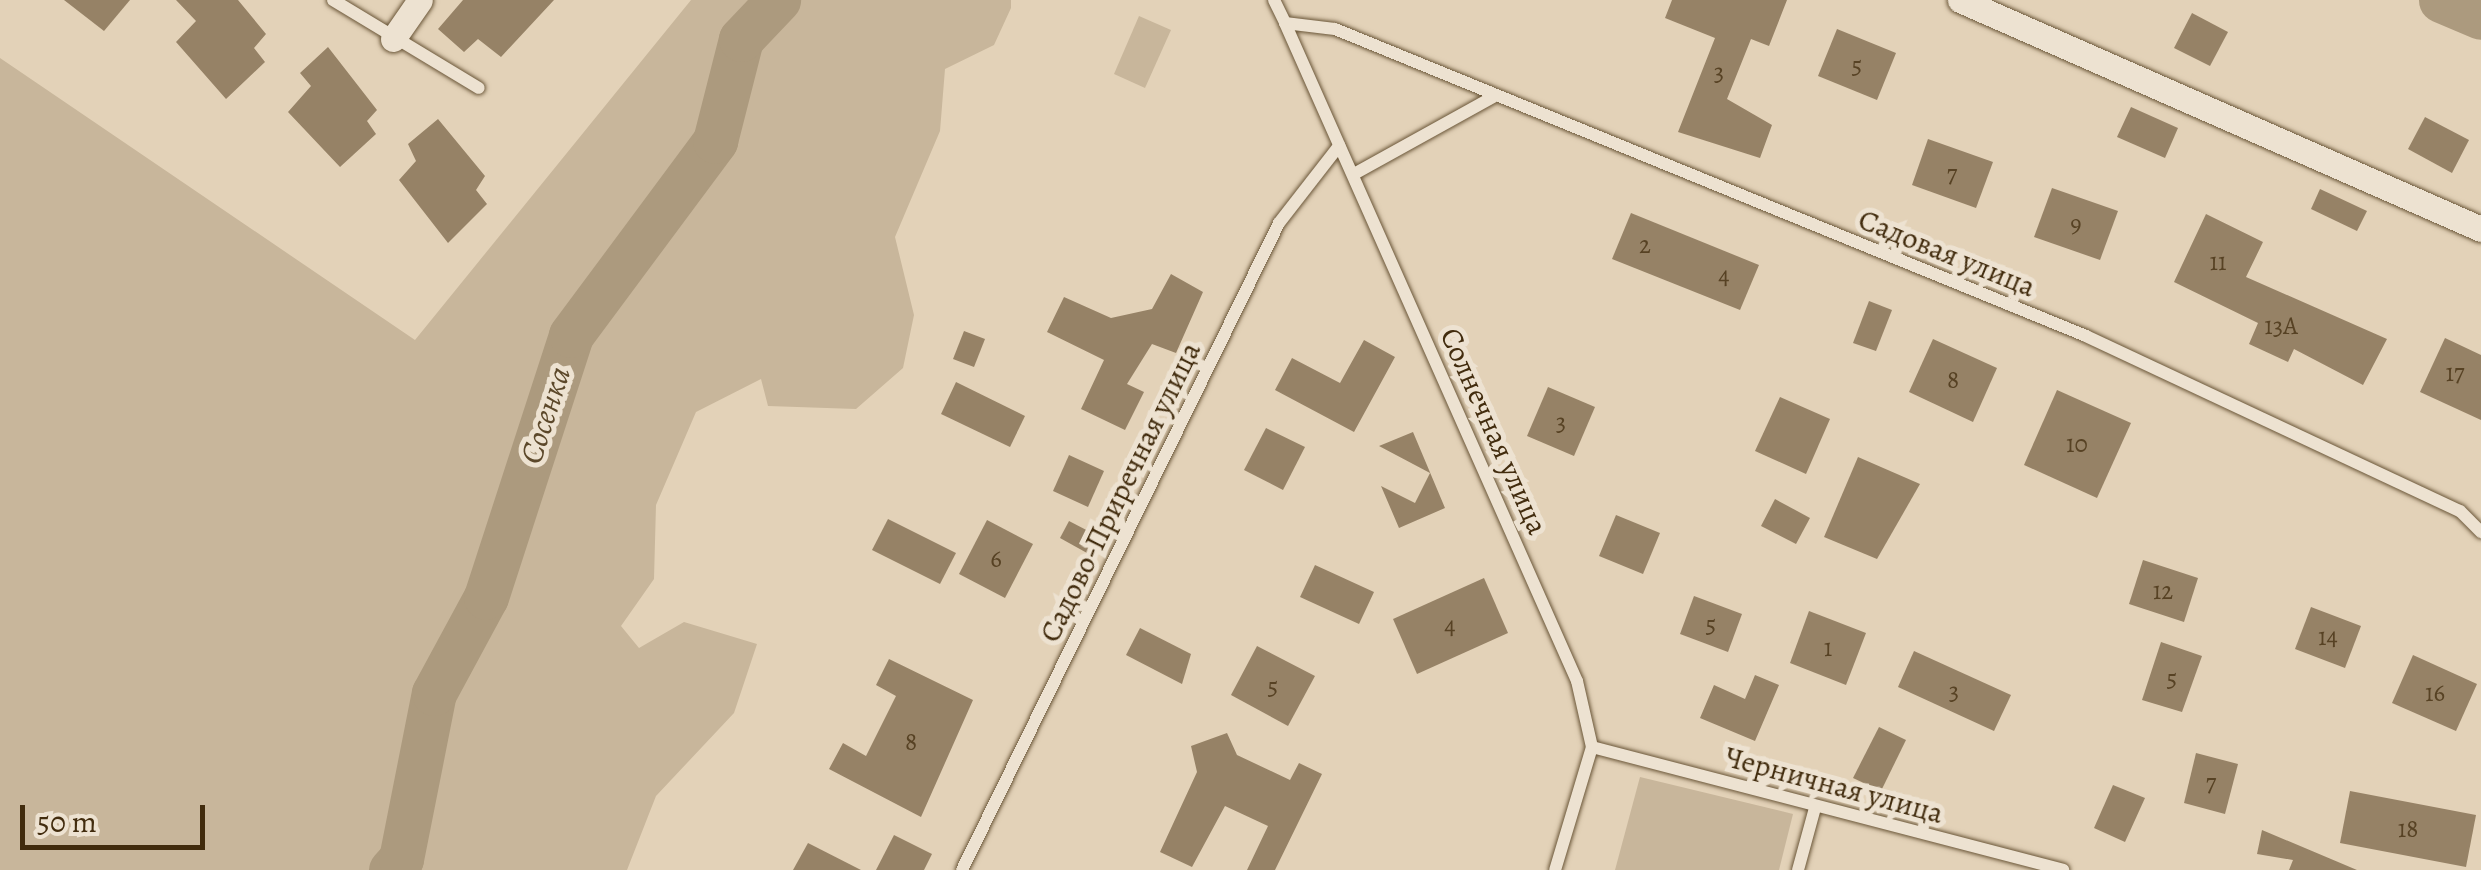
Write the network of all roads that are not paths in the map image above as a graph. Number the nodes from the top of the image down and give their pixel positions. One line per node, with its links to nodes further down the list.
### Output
1 (334, 0): 6 (lane)
2 (420, 0): 6 (street)
3 (1274, 0): 5 (lane, Солнечная улица)
4 (1960, 0): 11 (street)
5 (1285, 23): 8 (lane, Садовая улица); 9 (lane, Солнечная улица)
6 (393, 39): 7 (lane)
7 (479, 88)
8 (1493, 97): 10 (lane); 12 (lane, Садовая улица)
9 (1339, 146): 10 (lane, Солнечная улица); 15 (lane, Садово-Приречная улица)
10 (1354, 174): 13 (lane, Солнечная улица)
11 (2481, 229)
12 (2481, 532)
13 (1592, 746): 14 (lane, Черничная улица); 16 (lane, Солнечная улица)
14 (1815, 808): 17 (lane); 18 (lane, Черничная улица)
15 (962, 870)
16 (1555, 870)
17 (1798, 870)
18 (2063, 870)

